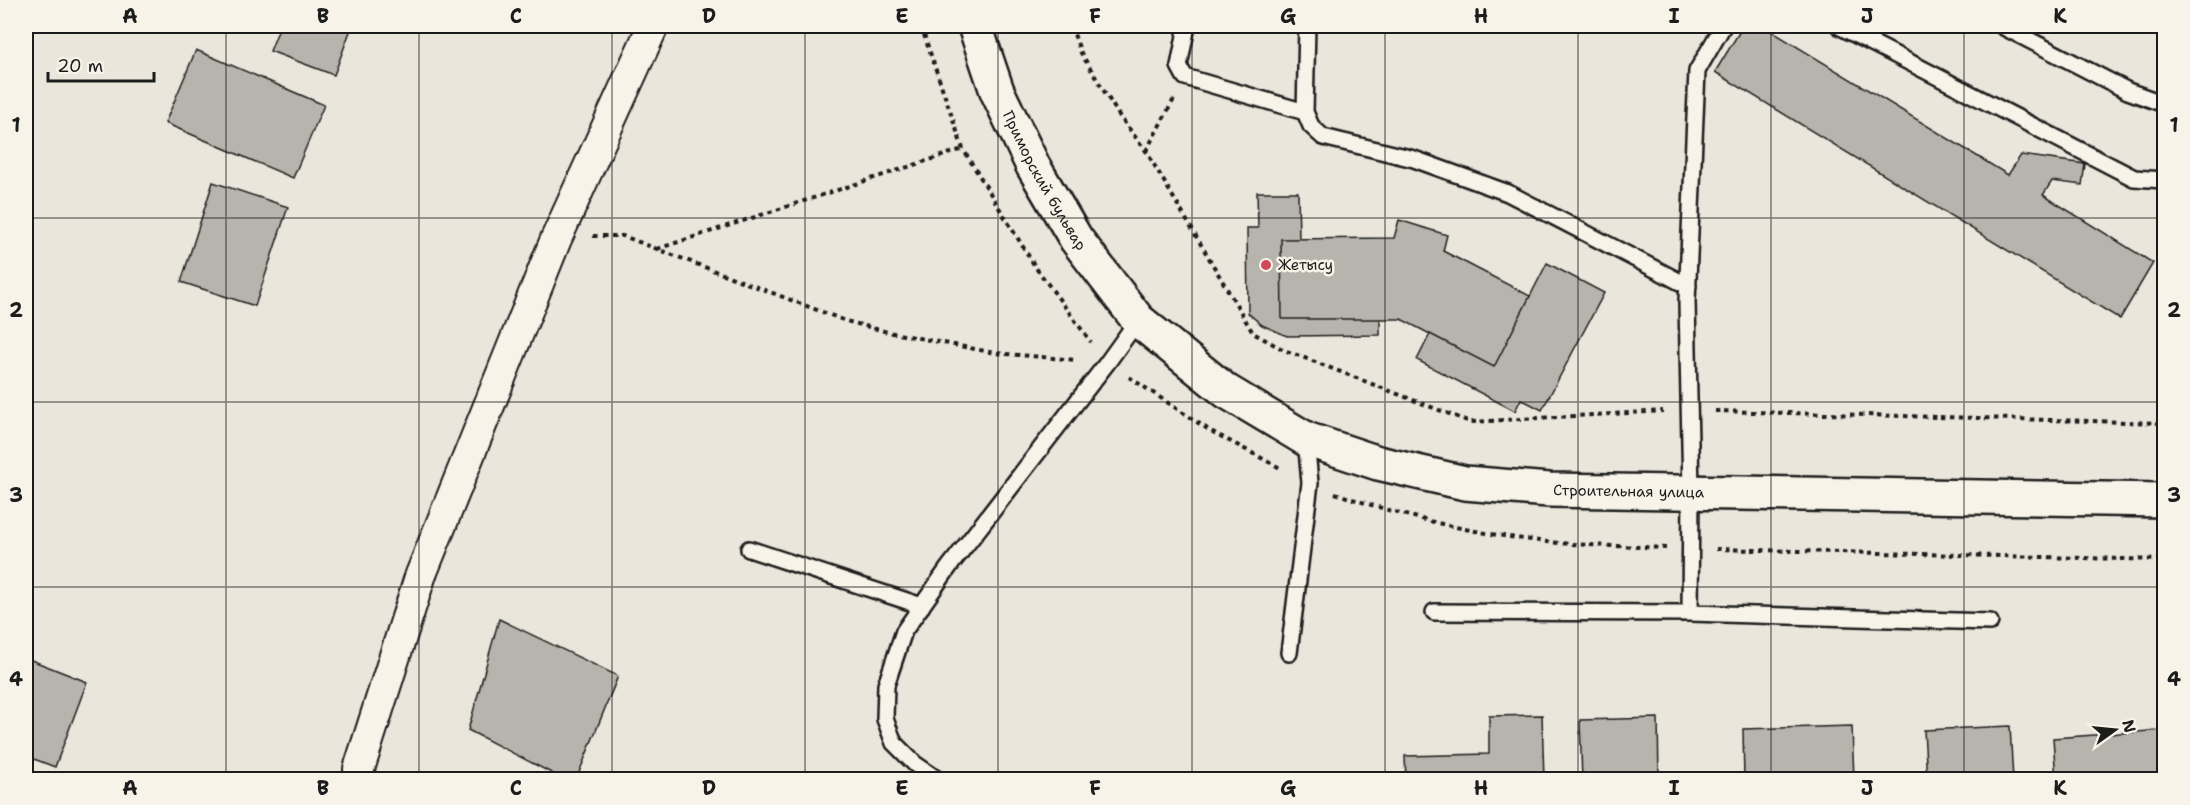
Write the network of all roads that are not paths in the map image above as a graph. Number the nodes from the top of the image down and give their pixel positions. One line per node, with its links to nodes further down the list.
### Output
1 (653, 26): 23 (street)
2 (975, 26): 13 (street, Приморский бульвар)
3 (1188, 26): 10 (lane)
4 (1292, 26): 8 (lane)
5 (1723, 26): 12 (lane)
6 (1839, 26): 11 (lane)
7 (2002, 26): 9 (lane)
8 (1307, 28): 10 (lane)
9 (2164, 104)
10 (1305, 112): 12 (lane)
11 (2164, 180)
12 (1688, 286): 15 (lane)
13 (1138, 320): 14 (street, Строительная улица); 18 (lane)
14 (1306, 439): 15 (street, Строительная улица); 22 (lane)
15 (1691, 492): 16 (street, Строительная улица); 20 (lane)
16 (2164, 500)
17 (749, 549): 18 (lane)
18 (922, 606): 24 (lane)
19 (1434, 612): 20 (lane)
20 (1690, 613): 21 (lane)
21 (1990, 622)
22 (1289, 654)
23 (359, 769)
24 (938, 780)

